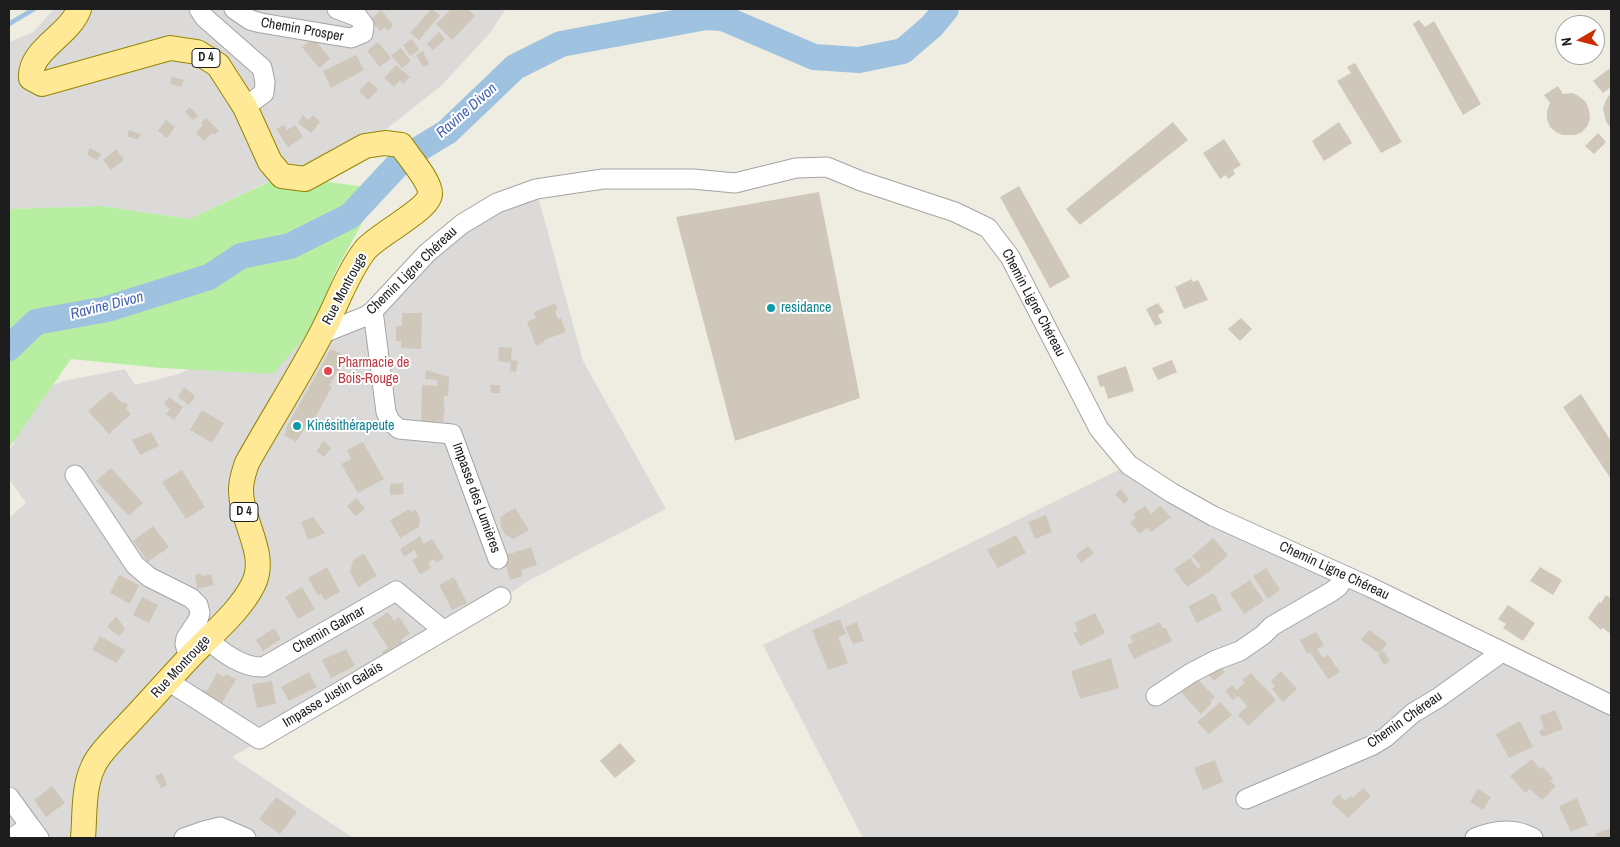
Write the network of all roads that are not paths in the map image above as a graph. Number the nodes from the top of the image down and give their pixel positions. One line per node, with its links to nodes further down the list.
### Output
1 (79, 9): 5 (main road, Rue Montrouge / D 4)
2 (199, 9): 5 (street)
3 (234, 9): 4 (street, Chemin Prosper)
4 (337, 9)
5 (245, 107): 7 (main road, Rue Montrouge / D 4)
6 (373, 311): 7 (street, Chemin Ligne Chéreau); 9 (street, Impasse des Lumières); 10 (street, Chemin Ligne Chéreau)
7 (321, 334): 13 (main road, Rue Montrouge / D 4)
8 (75, 475): 15 (street)
9 (498, 559)
10 (1346, 576): 14 (street, Chemin Ligne Chéreau); 17 (street)
11 (501, 597): 12 (street, Impasse Justin Galais)
12 (442, 630): 13 (street, Chemin Galmar); 16 (street, Impasse Justin Galais)
13 (208, 639): 15 (main road, Rue Montrouge / D 4)
14 (1502, 652): 18 (street, Chemin Ligne Chéreau); 20 (street, Chemin Chéreau)
15 (189, 658): 16 (main road, Rue Montrouge / D 4)
16 (168, 681): 23 (main road, Rue Montrouge / D 4)
17 (1156, 696)
18 (1611, 705)
19 (9, 797): 21 (street)
20 (1246, 800)
21 (35, 832): 22 (street)
22 (12, 838)
23 (83, 838)
24 (184, 838): 25 (street)
25 (246, 838)
26 (1475, 838): 27 (street)
27 (1533, 838)

